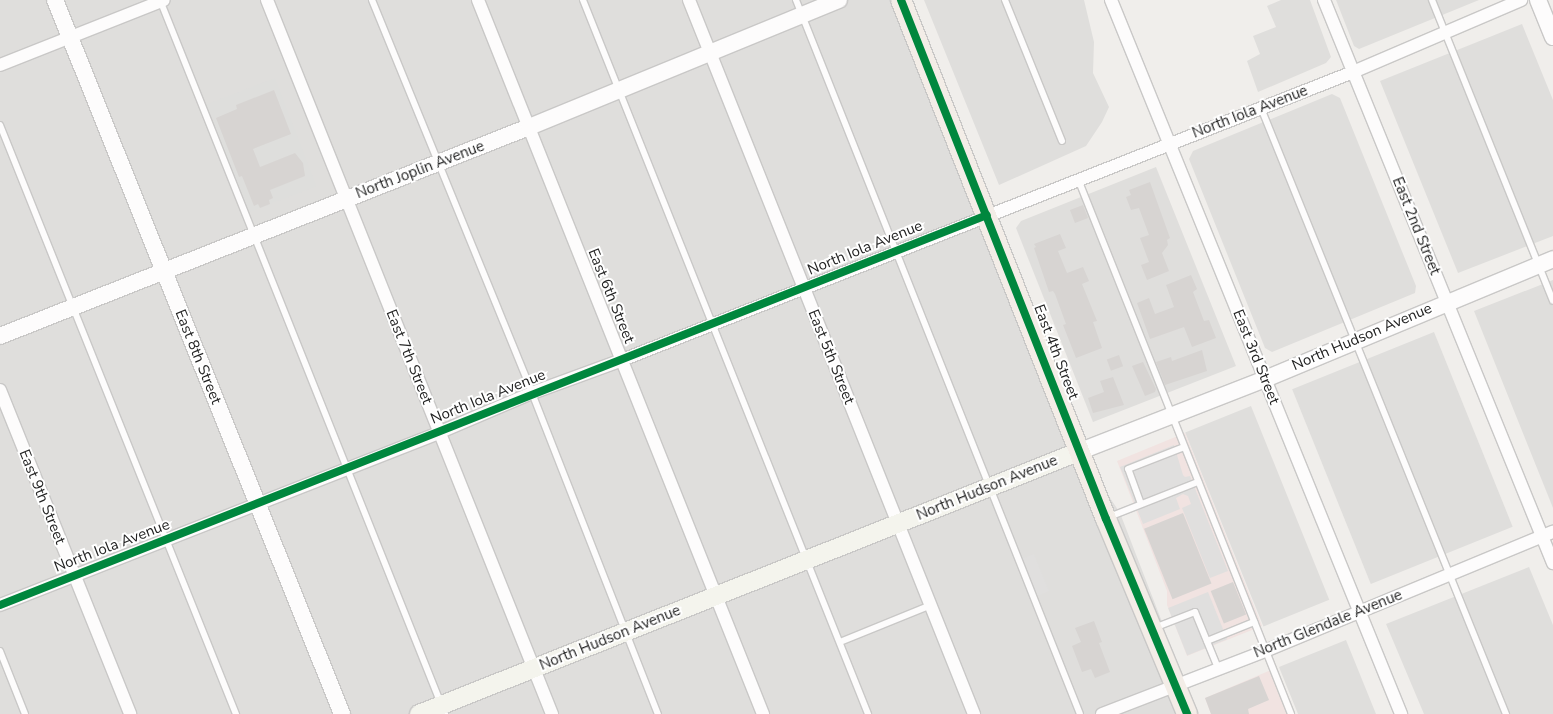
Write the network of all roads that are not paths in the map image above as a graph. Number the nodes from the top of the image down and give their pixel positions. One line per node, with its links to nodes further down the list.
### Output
1 (55, 0): 18 (street, East 8th Street)
2 (267, 0): 31 (street, East 7th Street)
3 (372, 0): 29 (lane)
4 (478, 0): 26 (street, East 6th Street)
5 (583, 0): 23 (lane)
6 (689, 0): 20 (street, East 5th Street)
7 (839, 0): 16 (street, North Joplin Avenue)
8 (901, 0): 32 (main road, East 4th Street)
9 (1005, 0): 27 (lane)
10 (1111, 0): 28 (street, East 3rd Street)
11 (1324, 0): 22 (street, East 2nd Street)
12 (1432, 0): 17 (lane)
13 (1521, 0): 17 (street, North Iola Avenue)
14 (1538, 0): 19 (street)
15 (162, 1): 18 (street); 33 (lane)
16 (799, 7): 20 (street, North Joplin Avenue); 34 (lane)
17 (1445, 33): 22 (street, North Iola Avenue); 35 (lane)
18 (70, 37): 21 (street); 36 (street, East 8th Street)
19 (1553, 37)
20 (710, 54): 23 (street, North Joplin Avenue); 37 (street, East 5th Street)
21 (0, 65)
22 (1353, 72): 24 (street, North Iola Avenue); 39 (street, East 2nd Street)
23 (619, 90): 26 (street, North Joplin Avenue); 41 (lane)
24 (1261, 108): 28 (street, North Iola Avenue); 43 (lane)
25 (0, 125): 40 (lane)
26 (529, 127): 29 (street, North Joplin Avenue); 44 (street, East 6th Street)
27 (1062, 141)
28 (1170, 144): 30 (street, North Iola Avenue); 45 (street, East 3rd Street)
29 (438, 164): 31 (street, North Joplin Avenue); 47 (lane)
30 (1078, 179): 32 (street, North Iola Avenue); 48 (lane)
31 (346, 198): 33 (street, North Joplin Avenue); 49 (street, East 7th Street)
32 (987, 215): 34 (street, North Iola Avenue); 51 (main road, East 4th Street)
33 (254, 235): 36 (street, North Joplin Avenue); 52 (lane)
34 (896, 250): 37 (street, North Iola Avenue); 54 (lane)
35 (1546, 262): 38 (lane); 39 (street, North Hudson Avenue)
36 (163, 272): 40 (street, North Joplin Avenue); 56 (street, East 8th Street)
37 (804, 287): 41 (street, North Iola Avenue); 58 (street, East 5th Street)
38 (1553, 301)
39 (1447, 302): 43 (street, North Hudson Avenue); 59 (street, East 2nd Street)
40 (73, 308): 42 (street, North Joplin Avenue); 60 (lane)
41 (713, 323): 44 (street, North Iola Avenue); 61 (lane)
42 (0, 336)
43 (1356, 340): 45 (street, North Hudson Avenue); 63 (lane)
44 (622, 360): 47 (street, North Iola Avenue); 65 (street, East 6th Street)
45 (1265, 379): 48 (street, North Hudson Avenue); 68 (street, East 3rd Street)
46 (0, 390): 64 (street, East 9th Street)
47 (532, 393): 49 (street, North Iola Avenue); 71 (lane)
48 (1172, 415): 50 (lane); 51 (street, North Hudson Avenue)
49 (438, 433): 52 (street, North Iola Avenue); 77 (street, East 7th Street)
50 (1184, 447): 53 (lane); 55 (lane)
51 (1076, 452): 54 (main road, North Hudson Avenue); 57 (main road, East 4th Street)
52 (347, 469): 56 (street, North Iola Avenue); 79 (lane)
53 (1198, 482): 55 (lane); 69 (lane)
54 (990, 486): 58 (main road, North Hudson Avenue); 90 (lane)
55 (1142, 504): 57 (lane)
56 (257, 505): 60 (street, North Iola Avenue); 83 (street, East 8th Street)
57 (1106, 519): 70 (main road, East 4th Street)
58 (898, 524): 61 (main road, North Hudson Avenue); 67 (street, East 5th Street)
59 (1548, 534): 62 (street, East 2nd Street); 63 (street, North Glendale Avenue)
60 (166, 540): 64 (street, North Iola Avenue); 82 (lane)
61 (806, 559): 65 (main road, North Hudson Avenue); 73 (lane)
62 (1553, 563)
63 (1450, 575): 68 (street, North Glendale Avenue); 95 (lane)
64 (74, 576): 66 (street, North Iola Avenue); 81 (street, East 9th Street)
65 (717, 595): 71 (main road, North Hudson Avenue); 87 (street, East 6th Street)
66 (0, 605)
67 (931, 606): 73 (lane); 89 (street, East 5th Street)
68 (1360, 612): 75 (street, North Glendale Avenue); 94 (street, East 3rd Street)
69 (1254, 622): 72 (lane); 75 (lane)
70 (1152, 629): 72 (lane); 78 (main road, East 4th Street)
71 (625, 633): 77 (main road, North Hudson Avenue); 86 (lane)
72 (1206, 641): 76 (lane)
73 (840, 642): 88 (lane)
74 (0, 651): 80 (lane)
75 (1265, 651): 76 (street, North Glendale Avenue); 93 (lane)
76 (1218, 668): 78 (street, North Glendale Avenue)
77 (534, 669): 79 (main road, North Hudson Avenue); 85 (street, East 7th Street)
78 (1175, 686): 91 (street, North Glendale Avenue); 92 (main road, East 4th Street)
79 (443, 710): 84 (main road, North Hudson Avenue)
80 (25, 714)
81 (130, 714)
82 (236, 714)
83 (342, 714)
84 (419, 714)
85 (552, 714)
86 (658, 714)
87 (763, 714)
88 (868, 714)
89 (974, 714)
90 (1080, 714)
91 (1102, 714)
92 (1187, 714)
93 (1291, 714)
94 (1401, 714)
95 (1506, 714)

